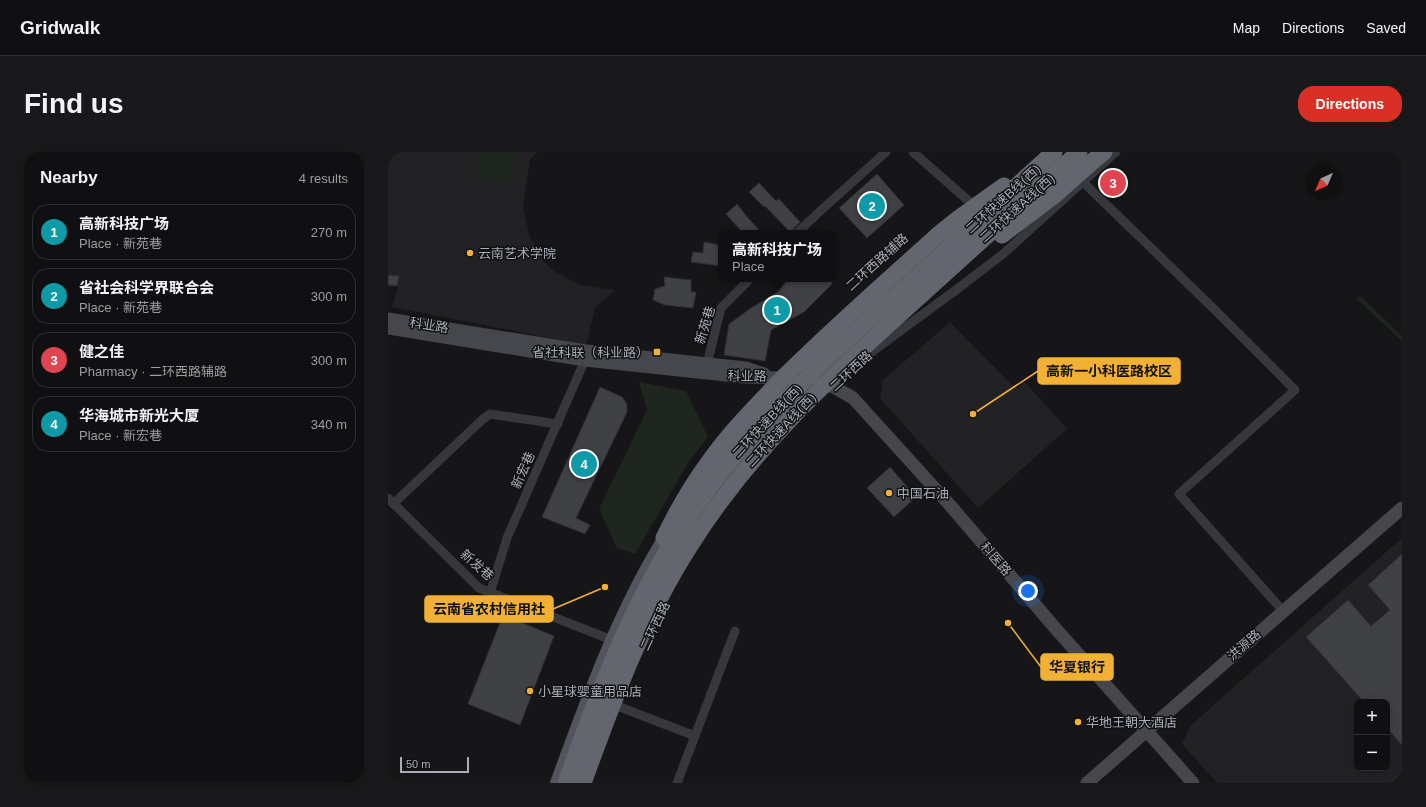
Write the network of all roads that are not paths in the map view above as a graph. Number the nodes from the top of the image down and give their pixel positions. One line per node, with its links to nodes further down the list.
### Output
1 (886, 152): 12 (street)
2 (913, 152): 11 (street)
3 (1042, 152): 10 (main road)
4 (1054, 152): 29 (highway, 二环快速B线(西), bridge)
5 (1079, 152): 14 (highway, 二环快速A线(西), bridge)
6 (1091, 152): 17 (main road, 二环西路)
7 (1104, 152): 14 (highway, bridge)
8 (1116, 152): 9 (street)
9 (1083, 182): 17 (street); 28 (street)
10 (1004, 186): 11 (street, 二环西路辅路); 21 (main road); 29 (highway, bridge)
11 (971, 203): 20 (street, 二环西路辅路)
12 (800, 230)
13 (747, 282): 19 (street, 新苑巷)
14 (922, 294): 37 (highway, 二环快速A线(西), bridge)
15 (388, 319): 19 (street, 科业路)
16 (388, 328): 18 (street, 科业路)
17 (870, 353): 22 (main road, 二环西路)
18 (585, 360): 20 (street, 科业路); 23 (street, 新宏巷)
19 (707, 364): 20 (street, 科业路)
20 (773, 377): 21 (street, 科医路); 24 (street, 二环西路辅路)
21 (794, 379): 22 (street, 科医路); 24 (main road)
22 (834, 386): 32 (main road, 二环西路); 33 (street, 科医路)
23 (558, 424): 25 (street); 27 (street, 新宏巷)
24 (727, 451): 31 (main road)
25 (391, 501): 27 (street, 新发巷)
26 (1402, 508): 28 (street, 洪源路)
27 (490, 593): 31 (street, 新发巷)
28 (1283, 612): 33 (street, 洪源路)
29 (628, 625): 36 (highway, 二环快速B线(西), bridge)
30 (735, 631): 34 (street)
31 (612, 640): 35 (main road)
32 (620, 707): 34 (street); 38 (main road, 二环西路)
33 (1147, 730): 40 (street, 洪源路); 41 (street, 科医路)
34 (695, 736): 39 (street)
35 (557, 783)
36 (566, 783)
37 (583, 783)
38 (592, 783)
39 (677, 783)
40 (1087, 783)
41 (1193, 783)

